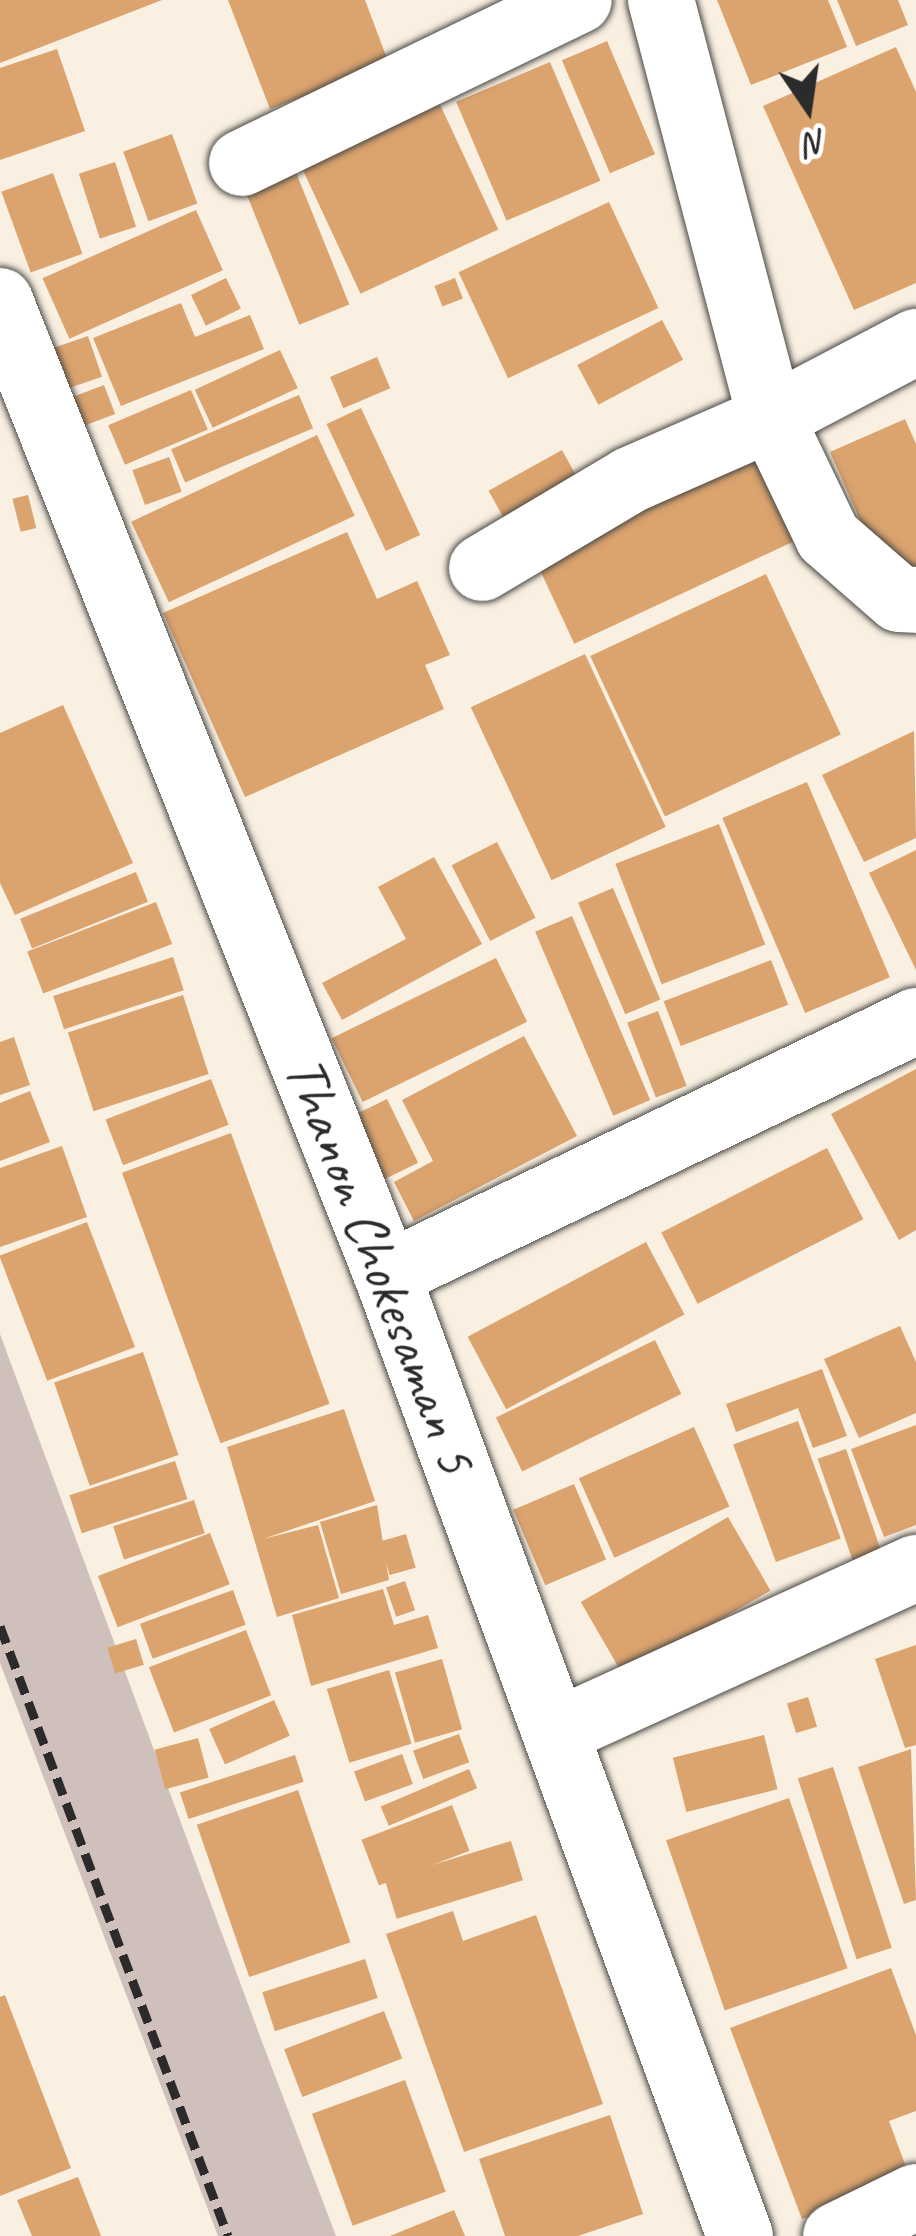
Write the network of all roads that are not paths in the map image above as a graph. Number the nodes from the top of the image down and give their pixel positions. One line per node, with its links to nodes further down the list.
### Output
1 (579, 0): 3 (street)
2 (661, 0): 6 (street)
3 (242, 163)
4 (0, 301): 10 (street, Thanon Chokesaman 5)
5 (916, 342): 6 (street)
6 (771, 418): 7 (street); 8 (street)
7 (482, 568)
8 (916, 600)
9 (916, 1021): 10 (street)
10 (387, 1275): 12 (street, Thanon Chokesaman 5)
11 (916, 1568): 12 (street)
12 (556, 1732): 14 (street, Thanon Chokesaman 5)
13 (916, 2197): 15 (street)
14 (740, 2236)
15 (836, 2236)

